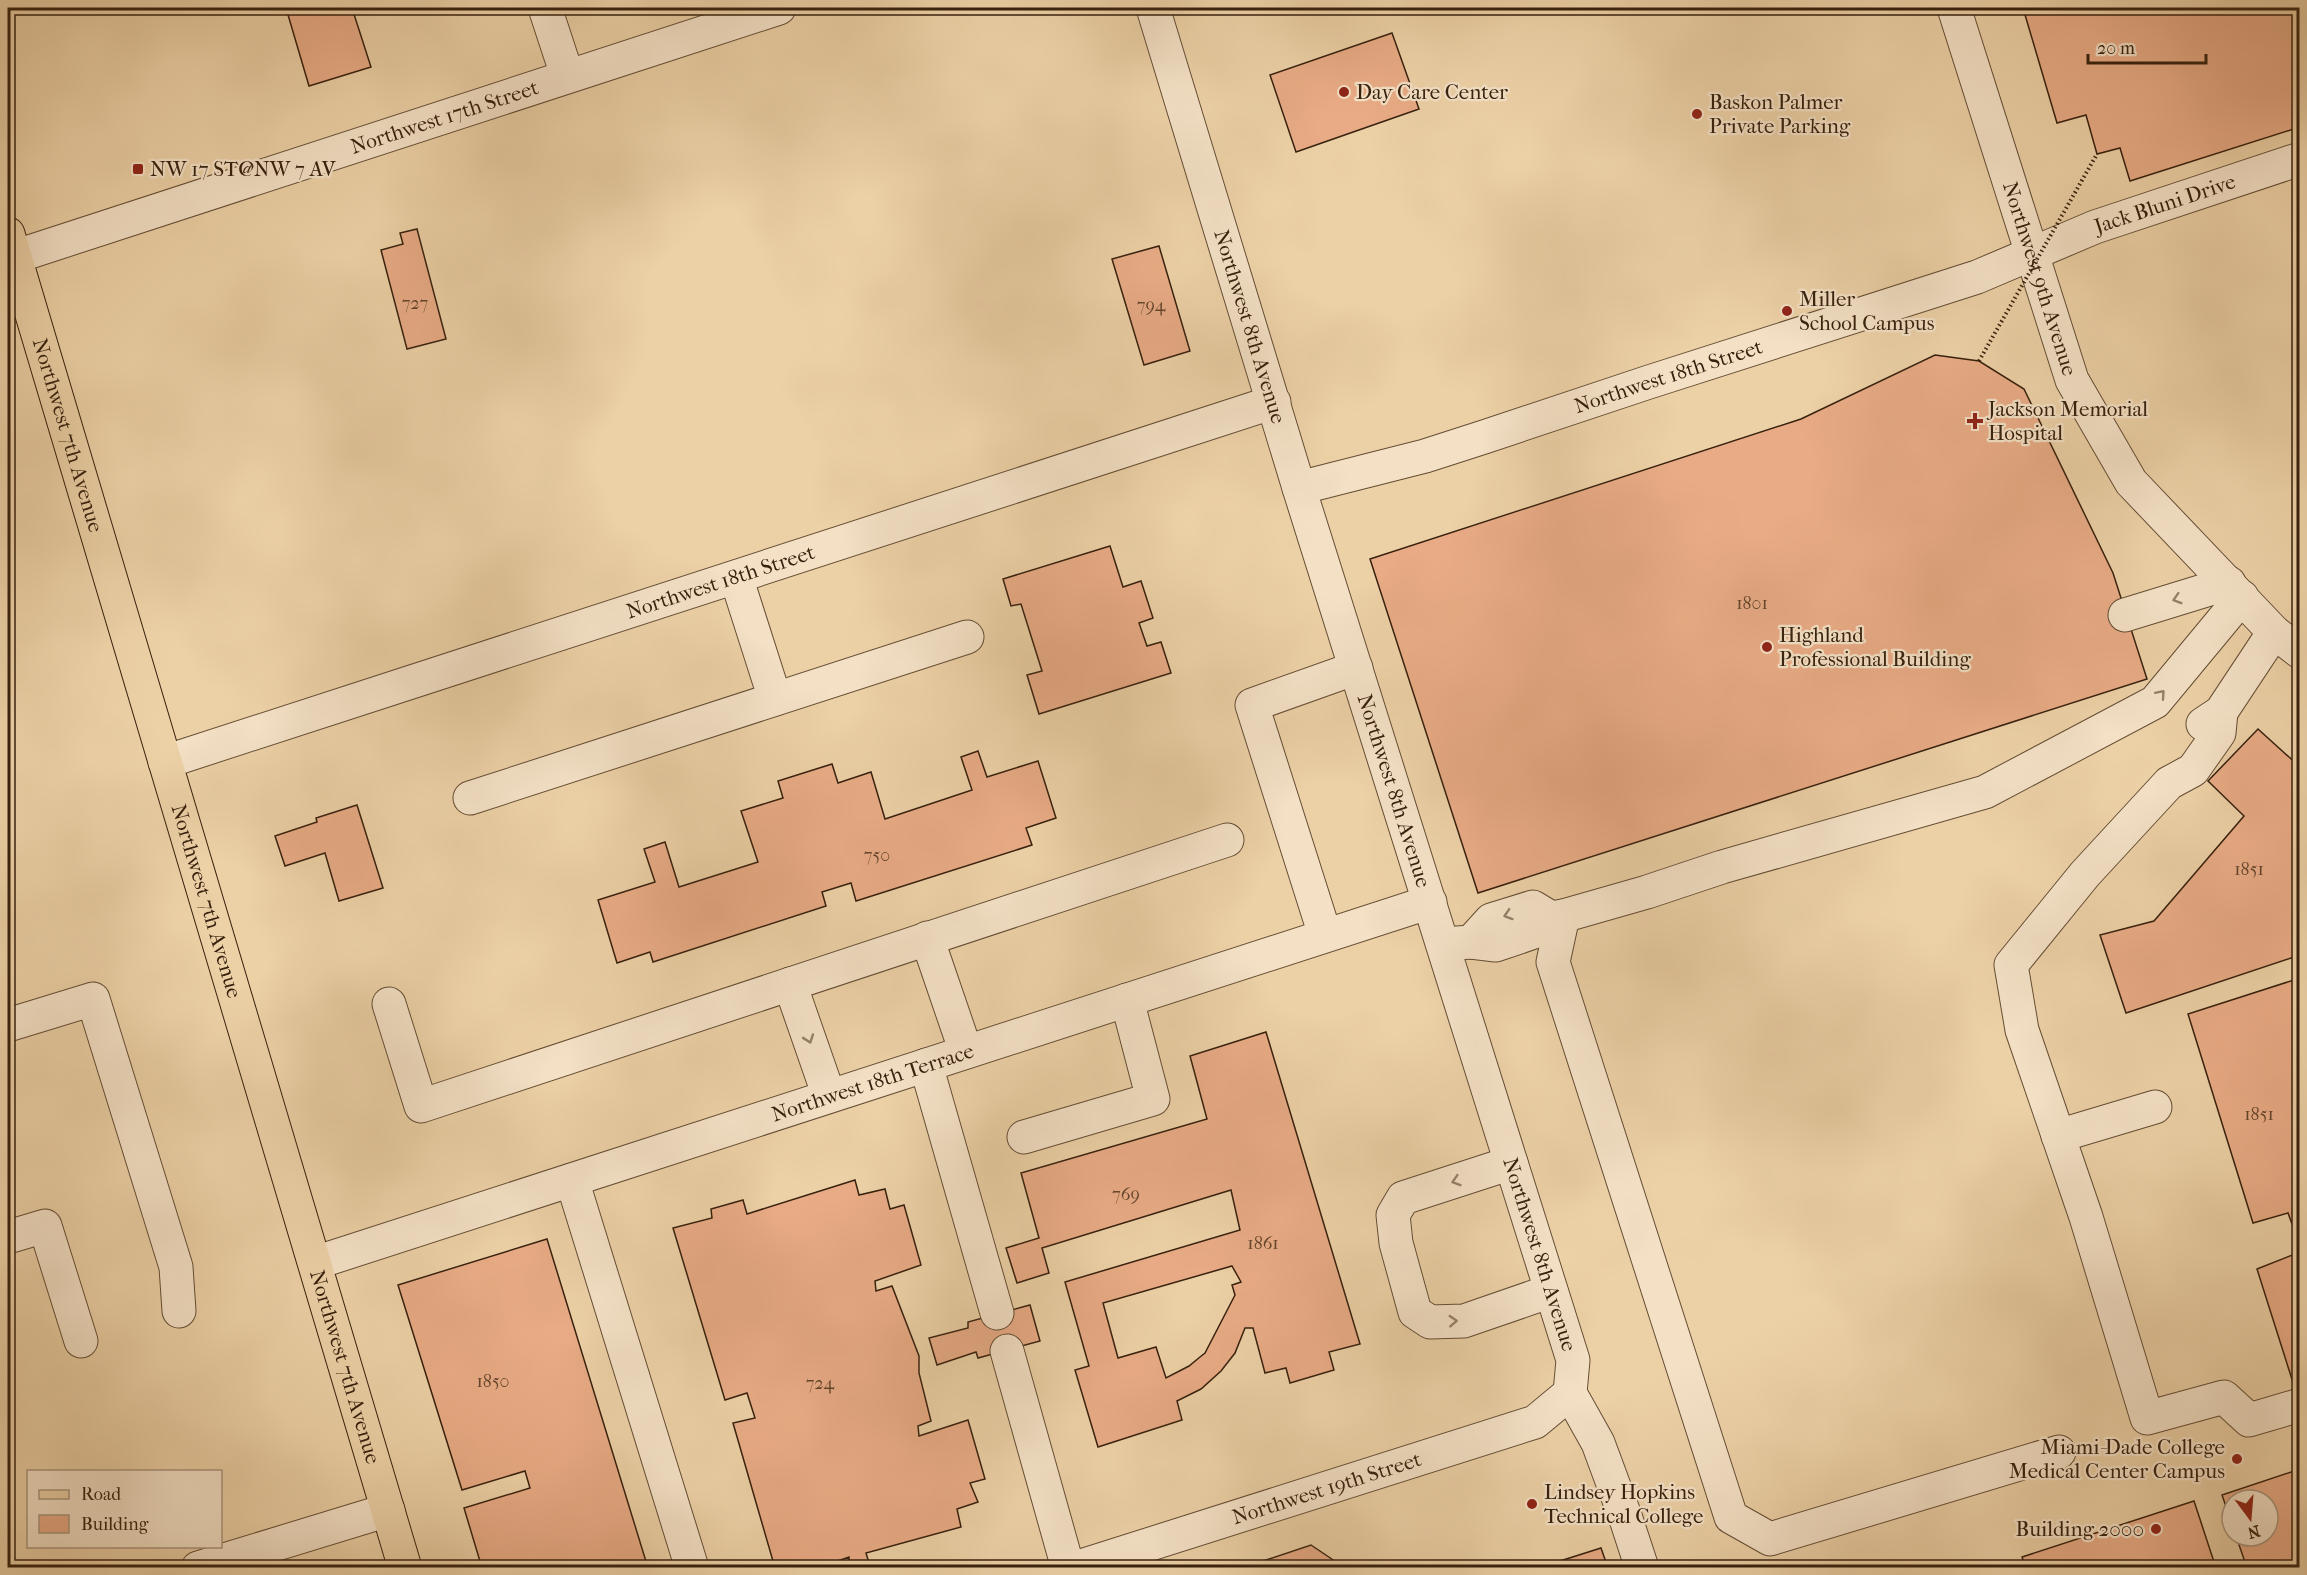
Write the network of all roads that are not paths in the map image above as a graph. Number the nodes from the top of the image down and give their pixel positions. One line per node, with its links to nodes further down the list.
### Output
1 (545, 8): 5 (street)
2 (779, 8): 5 (street, Northwest 17th Street)
3 (1153, 8): 9 (street, Northwest 8th Avenue)
4 (1954, 8): 8 (street, Northwest 9th Avenue)
5 (567, 75): 7 (street, Northwest 17th Street)
6 (2300, 159): 8 (street, Jack Bluni Drive)
7 (10, 250): 19 (main road, Northwest 7th Avenue)
8 (2032, 254): 10 (street, Northwest 18th Street); 12 (street, Northwest 9th Avenue)
9 (1274, 402): 10 (street, Northwest 8th Avenue); 11 (street, Northwest 18th Street)
10 (1299, 488): 17 (street, Northwest 8th Avenue)
11 (736, 577): 18 (street); 19 (street, Northwest 18th Street)
12 (2236, 590): 13 (street, one-way to 13); 14 (street, Northwest 9th Avenue); 23 (street, one-way to 12)
13 (2125, 615)
14 (2274, 632): 16 (street, Northwest 9th Avenue); 35 (street)
15 (966, 637): 18 (street)
16 (2300, 651)
17 (1356, 668): 22 (street, Northwest 8th Avenue); 24 (street)
18 (775, 699): 20 (street)
19 (165, 762): 40 (main road, Northwest 7th Avenue)
20 (470, 798)
21 (1227, 840): 25 (street)
22 (1430, 902): 24 (street, Northwest 18th Terrace); 26 (street, Northwest 8th Avenue)
23 (1557, 917): 26 (street); 48 (street)
24 (1325, 935): 28 (street, Northwest 18th Terrace)
25 (927, 938): 27 (street); 31 (street)
26 (1457, 943): 37 (street, Northwest 8th Avenue)
27 (790, 984): 29 (street); 33 (street, one-way to 33)
28 (1126, 1000): 31 (street, Northwest 18th Terrace); 36 (street)
29 (389, 1004)
30 (8, 1025): 42 (street)
31 (966, 1052): 32 (street, Northwest 18th Terrace)
32 (926, 1065): 33 (street, Northwest 18th Terrace); 43 (street)
33 (829, 1096): 38 (street, Northwest 18th Terrace)
34 (2155, 1107): 35 (street)
35 (2058, 1136): 47 (street)
36 (1024, 1137)
37 (1511, 1163): 41 (street, Northwest 8th Avenue); 41 (street, one-way to 41)
38 (572, 1180): 40 (street, Northwest 18th Terrace); 52 (street)
39 (8, 1237): 44 (street)
40 (315, 1263): 49 (main road, Northwest 7th Avenue)
41 (1551, 1291): 46 (street, Northwest 8th Avenue)
42 (179, 1311)
43 (997, 1314)
44 (81, 1341)
45 (1007, 1351): 53 (street)
46 (1570, 1393): 54 (street, Northwest 19th Street); 55 (street)
47 (2300, 1405)
48 (2059, 1452)
49 (388, 1510): 50 (street); 51 (main road, Northwest 7th Avenue)
50 (198, 1568)
51 (405, 1568)
52 (692, 1568)
53 (1068, 1568)
54 (1075, 1568)
55 (1642, 1568)

